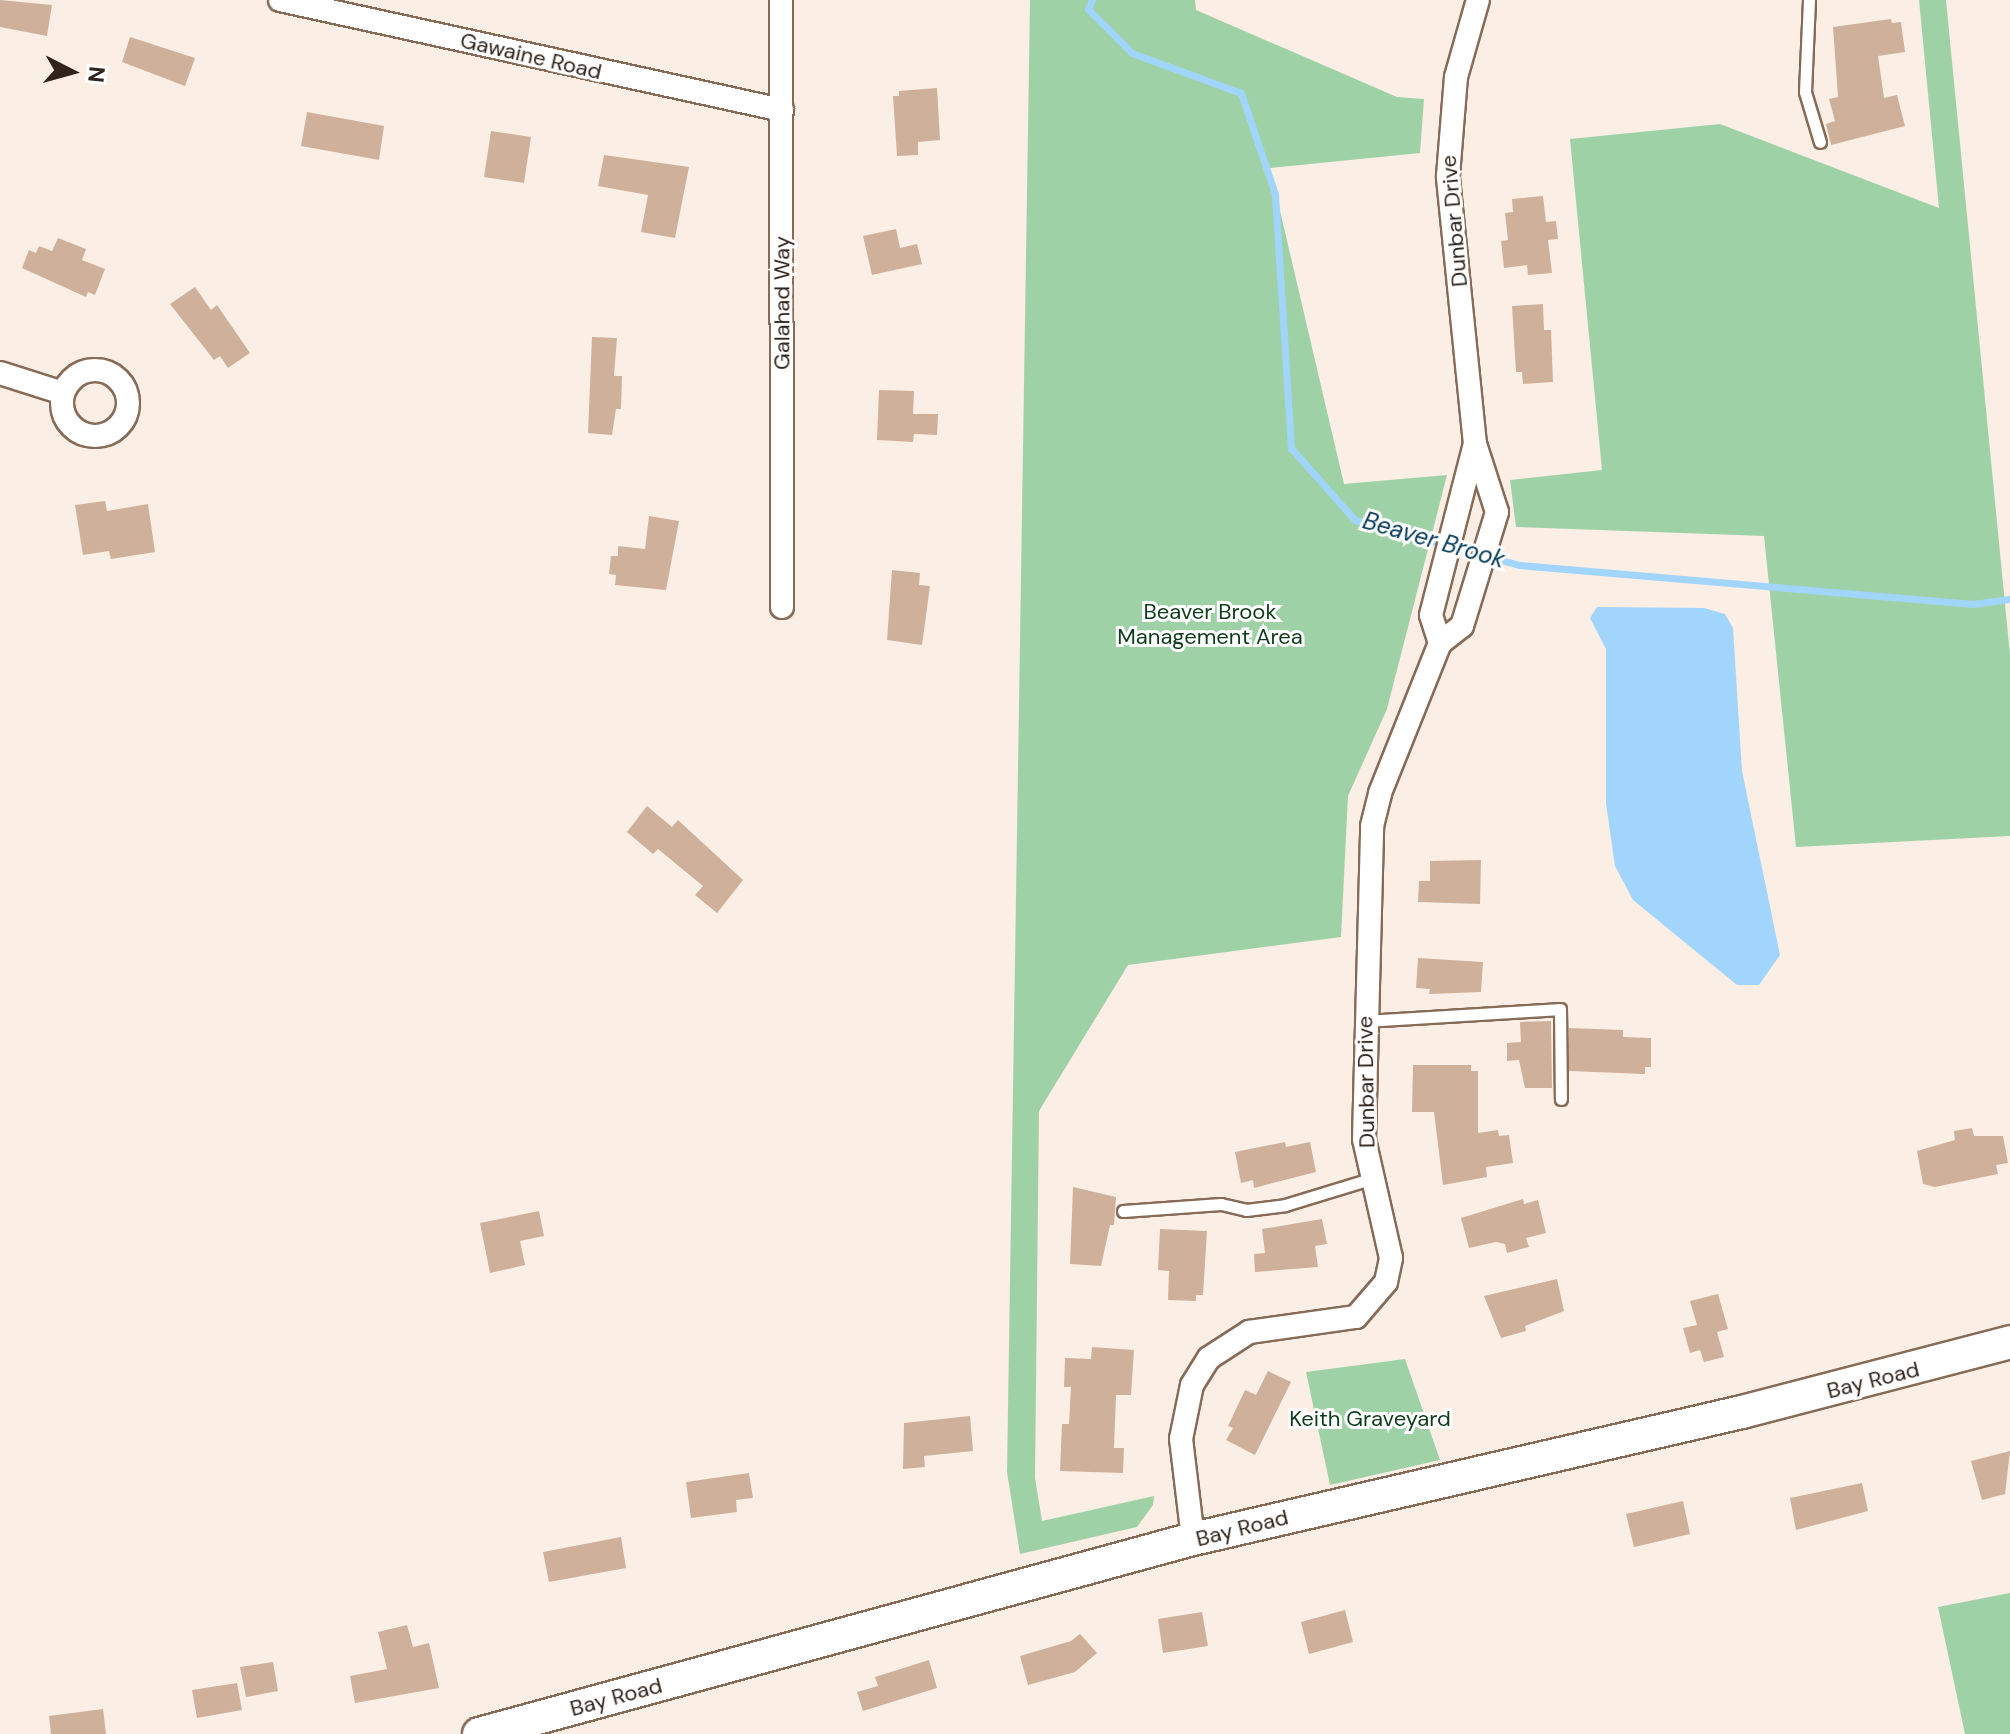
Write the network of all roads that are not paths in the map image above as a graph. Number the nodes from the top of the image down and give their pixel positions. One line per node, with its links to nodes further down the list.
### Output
1 (280, 0): 5 (street, Gawaine Road)
2 (781, 0): 5 (street, Galahad Way)
3 (1478, 0): 9 (street, Dunbar Drive)
4 (1809, 0): 6 (lane)
5 (782, 110): 10 (street, Galahad Way)
6 (1820, 142)
7 (0, 373): 8 (street)
8 (63, 393)
9 (1475, 444): 11 (street, Dunbar Drive); 11 (street, Dunbar Drive)
10 (782, 607)
11 (1440, 643): 12 (street, Dunbar Drive)
12 (1365, 1021): 13 (lane); 14 (street, Dunbar Drive)
13 (1561, 1099)
14 (1370, 1179): 15 (lane); 17 (street, Dunbar Drive)
15 (1123, 1211)
16 (2010, 1342): 17 (main road, Bay Road)
17 (1193, 1539): 18 (main road, Bay Road)
18 (479, 1734)

